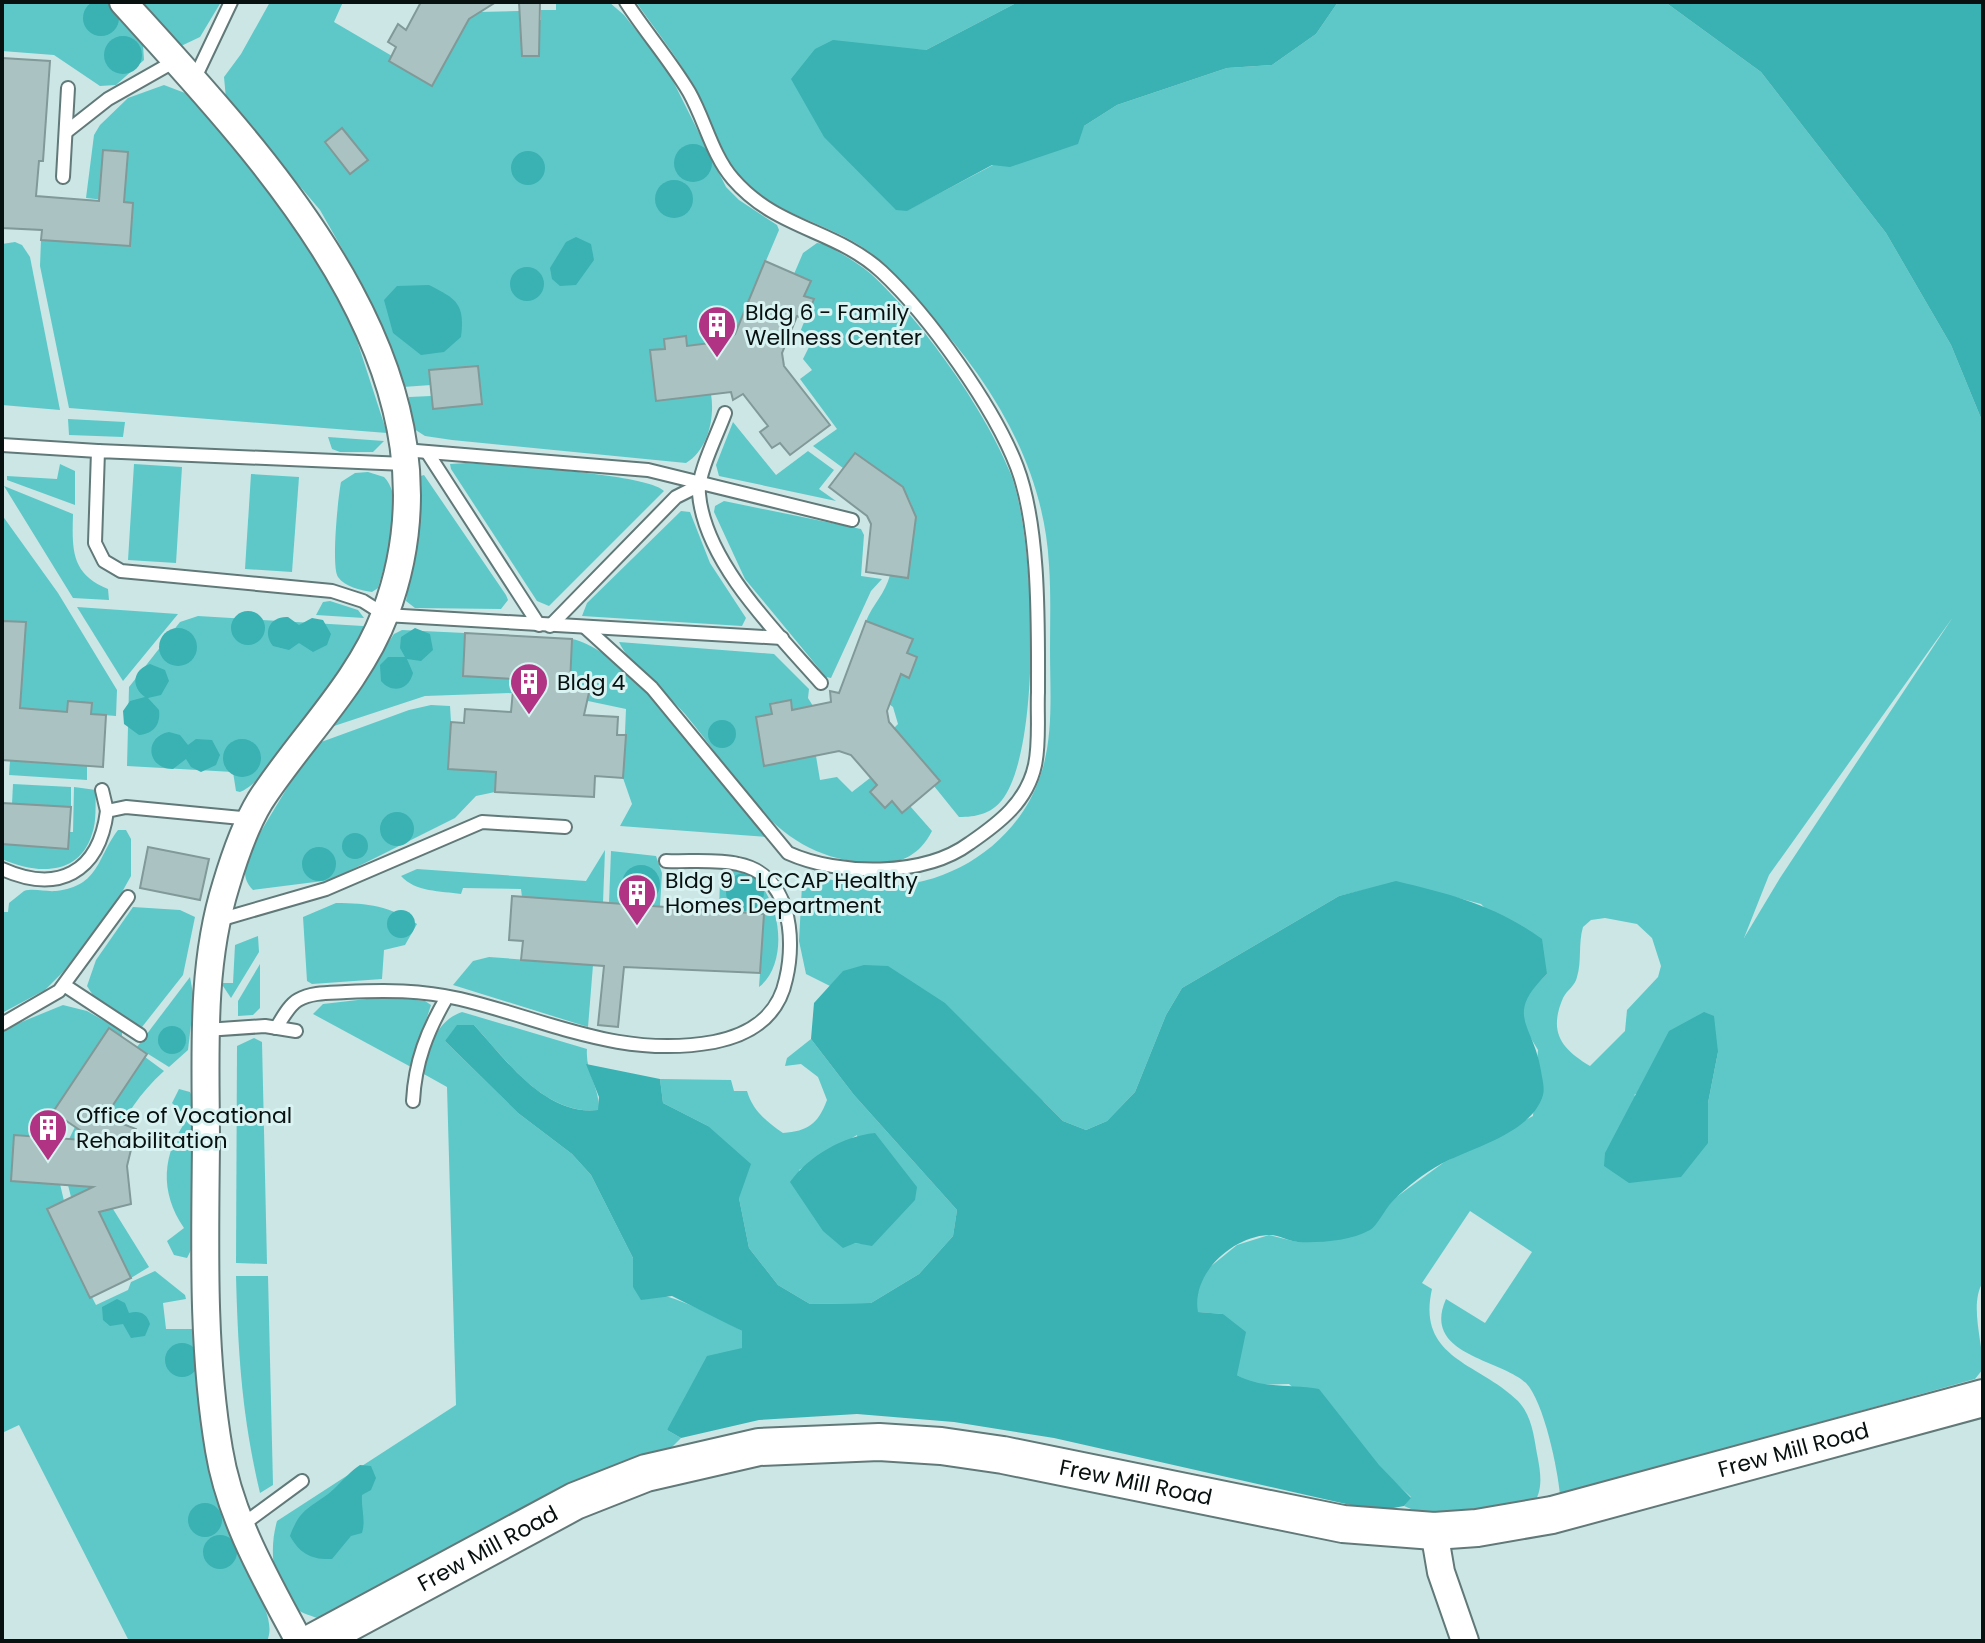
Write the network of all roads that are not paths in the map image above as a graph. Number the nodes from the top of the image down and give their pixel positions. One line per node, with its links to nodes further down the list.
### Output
1 (123, 2): 4 (street)
2 (231, 2): 5 (lane)
3 (626, 2): 17 (lane)
4 (175, 61): 5 (street); 7 (lane)
5 (193, 82): 12 (street)
6 (68, 88): 7 (lane)
7 (66, 132): 8 (lane)
8 (63, 177)
9 (725, 413): 13 (lane)
10 (2, 445): 11 (lane)
11 (98, 451): 12 (lane); 15 (lane)
12 (412, 456): 13 (lane); 15 (street); 16 (lane)
13 (700, 485): 14 (lane); 16 (lane); 18 (lane)
14 (852, 520)
15 (385, 615): 16 (lane); 22 (street)
16 (544, 626): 17 (lane)
17 (586, 628): 18 (lane)
18 (782, 638): 19 (lane)
19 (821, 683)
20 (102, 790): 21 (lane)
21 (107, 811): 22 (lane); 25 (lane)
22 (252, 819): 27 (street)
23 (565, 827): 27 (lane)
24 (666, 861): 29 (lane)
25 (2, 869)
26 (128, 897): 28 (lane)
27 (219, 920): 32 (street)
28 (64, 985): 30 (lane); 34 (lane)
29 (447, 997): 31 (lane); 35 (lane)
30 (2, 1024)
31 (276, 1028): 32 (lane); 33 (lane)
32 (206, 1030): 38 (street)
33 (296, 1031)
34 (140, 1035)
35 (413, 1101)
36 (1983, 1398): 39 (street, Frew Mill Road)
37 (302, 1481): 38 (lane)
38 (242, 1525): 40 (street)
39 (1434, 1531): 41 (street, Frew Mill Road); 42 (street)
40 (299, 1641)
41 (315, 1641)
42 (1465, 1641)

